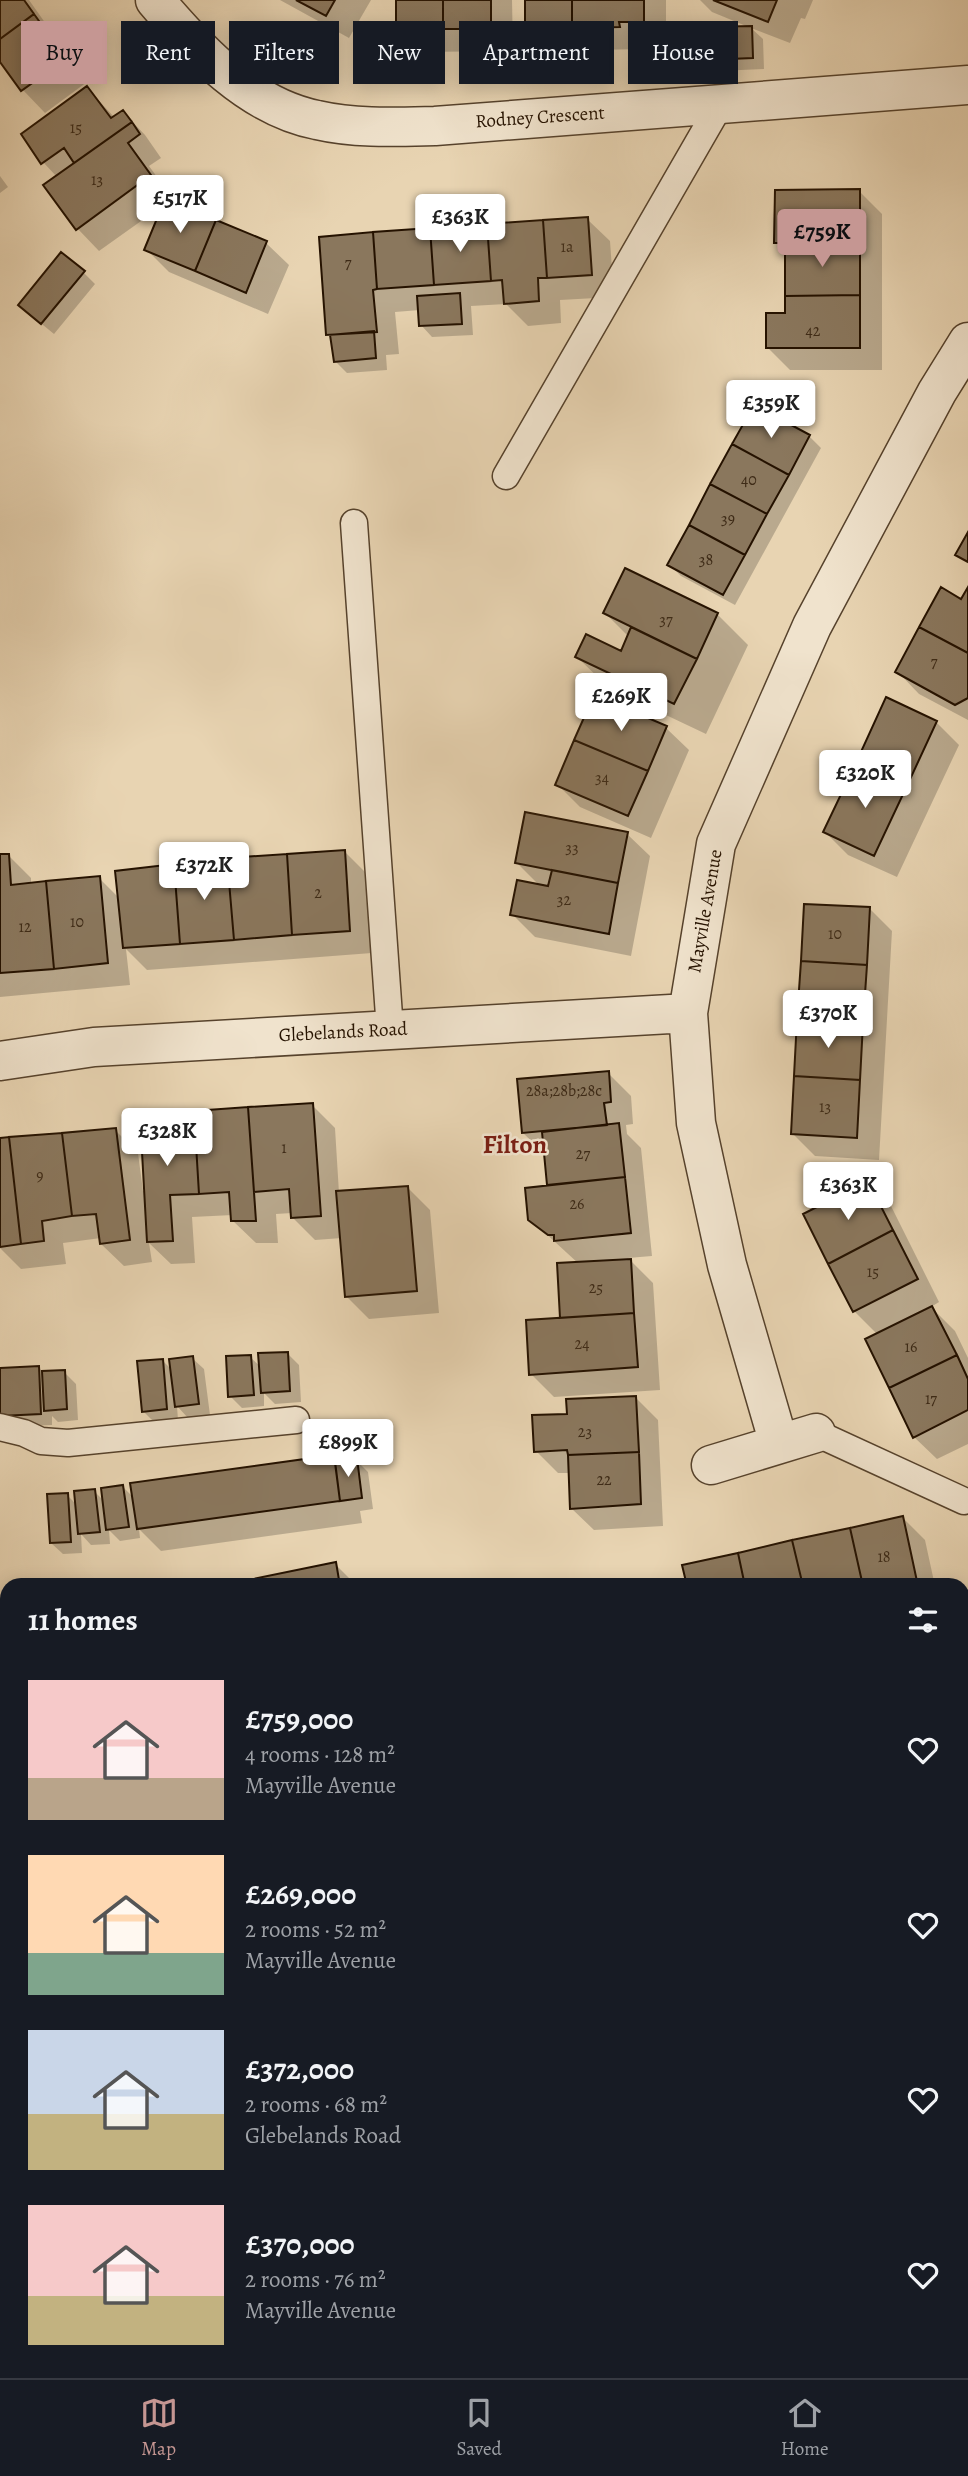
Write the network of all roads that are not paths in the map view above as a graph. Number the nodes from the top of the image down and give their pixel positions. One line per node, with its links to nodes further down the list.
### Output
1 (155, 0): 3 (street, Rodney Crescent)
2 (968, 85): 3 (street, Rodney Crescent)
3 (721, 103): 5 (lane)
4 (968, 342): 7 (street, Mayville Avenue)
5 (506, 476)
6 (354, 523): 8 (lane)
7 (688, 1013): 8 (street, Glebelands Road); 13 (street, Mayville Avenue)
8 (390, 1030): 9 (street, Glebelands Road)
9 (0, 1061)
10 (296, 1420): 11 (lane)
11 (0, 1427)
12 (816, 1433): 13 (street); 16 (lane)
13 (779, 1444): 14 (street)
14 (711, 1465)
15 (957, 1472): 16 (lane)
16 (966, 1510)

